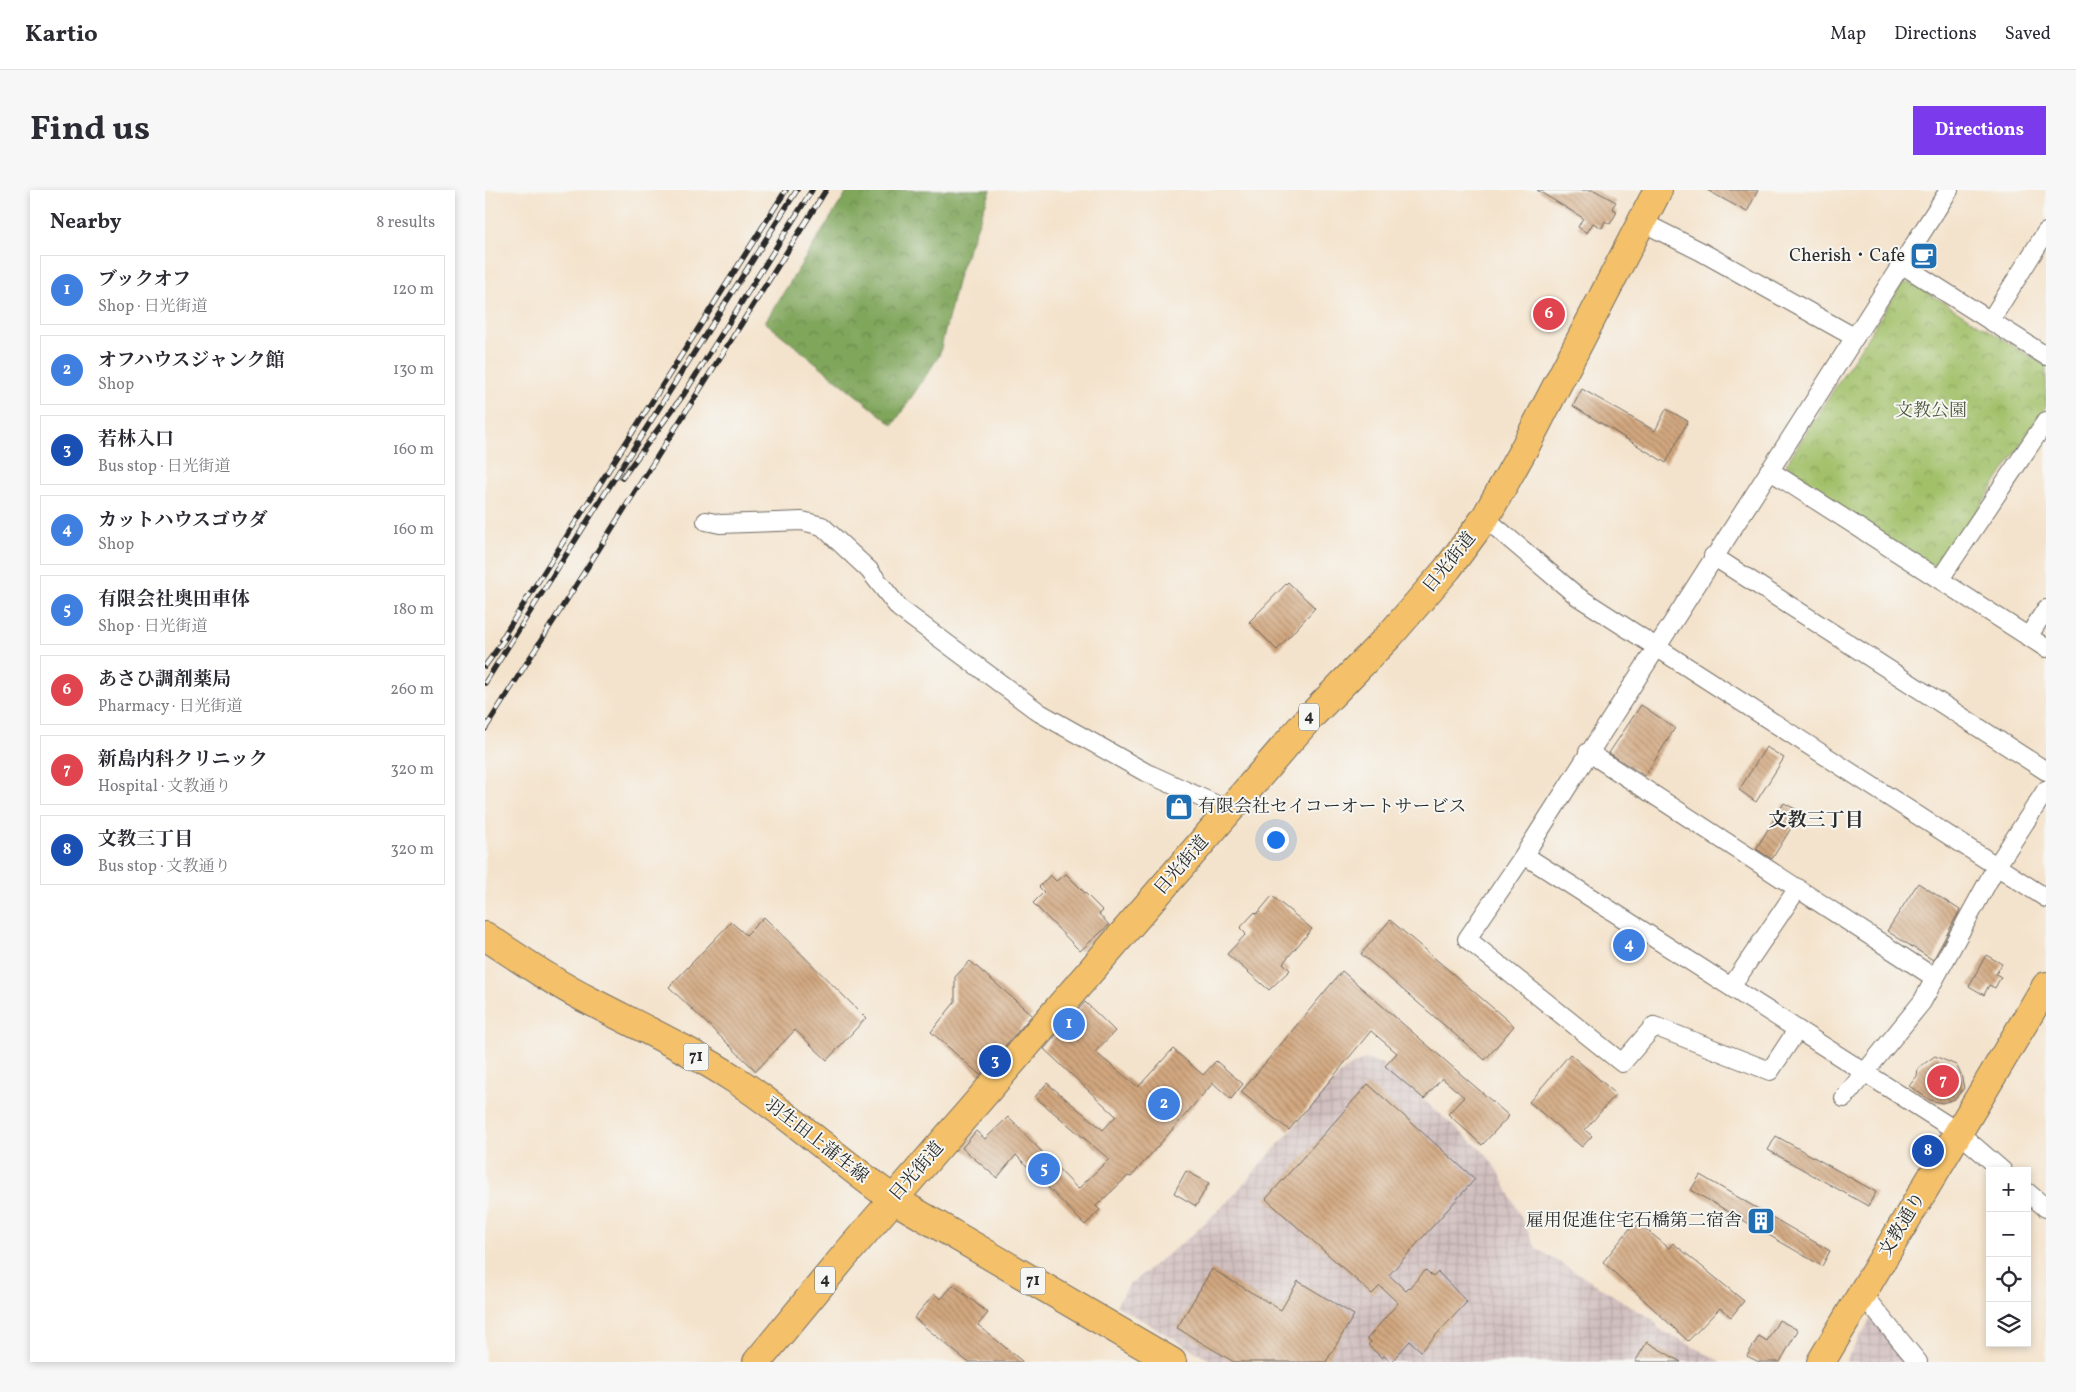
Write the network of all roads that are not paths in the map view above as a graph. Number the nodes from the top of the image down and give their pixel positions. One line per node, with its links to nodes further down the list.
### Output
1 (1658, 190): 3 (main road, 日光街道 / 4)
2 (1949, 190): 5 (street)
3 (1642, 222): 7 (street); 11 (main road, 日光街道 / 4)
4 (2046, 232): 6 (street)
5 (1901, 264): 6 (street); 7 (street)
6 (1989, 321): 8 (street)
7 (1854, 337): 10 (street)
8 (2046, 356)
9 (2046, 420): 14 (street)
10 (1769, 470): 13 (street); 14 (street)
11 (1485, 518): 17 (street); 22 (main road, 日光街道 / 4)
12 (707, 521): 22 (street)
13 (1713, 556): 17 (street); 20 (street)
14 (1940, 579): 16 (street)
15 (2046, 609): 16 (street)
16 (2029, 637): 18 (street)
17 (1655, 648): 19 (street); 24 (street)
18 (2046, 648)
19 (1588, 752): 23 (street); 25 (street)
20 (2046, 771)
21 (2046, 790): 24 (street)
22 (1230, 811): 37 (main road, 日光街道 / 4)
23 (1524, 855): 30 (street); 31 (street)
24 (1997, 867): 26 (street); 28 (street)
25 (1798, 888): 28 (street); 30 (street)
26 (2046, 898)
27 (485, 936): 37 (main road, 羽生田上蒲生線 / 71)
28 (1935, 978): 32 (street)
29 (2046, 986): 34 (main road, 文教通り)
30 (1731, 987): 31 (street)
31 (1797, 1030): 32 (street)
32 (1864, 1073): 33 (street); 34 (street)
33 (1844, 1098)
34 (1958, 1132): 35 (street); 39 (main road, 文教通り)
35 (1998, 1167)
36 (2031, 1195): 38 (street)
37 (893, 1199): 40 (main road, 日光街道 / 4); 41 (main road, 羽生田上蒲生線 / 71)
38 (2046, 1208)
39 (1863, 1294): 42 (main road, 文教通り); 43 (street)
40 (757, 1362)
41 (1172, 1362)
42 (1821, 1362)
43 (1918, 1362)

